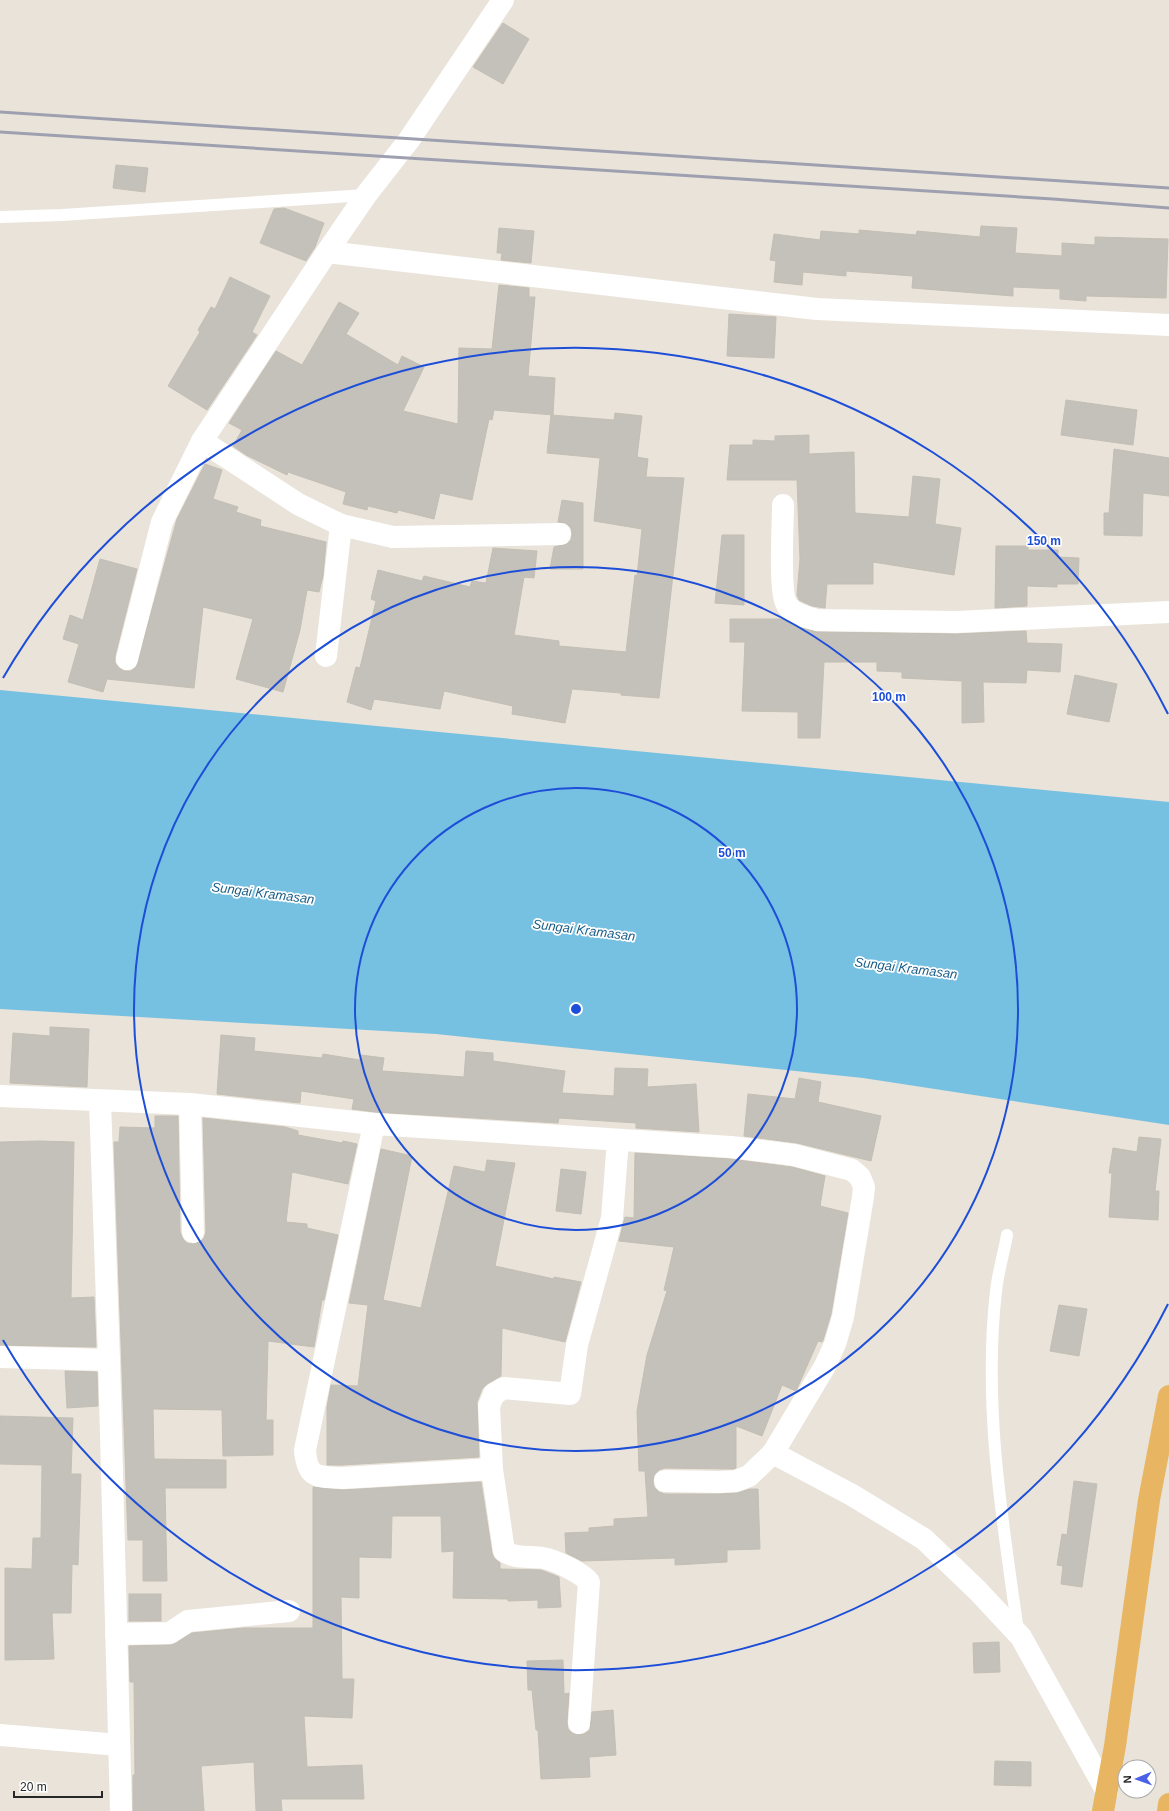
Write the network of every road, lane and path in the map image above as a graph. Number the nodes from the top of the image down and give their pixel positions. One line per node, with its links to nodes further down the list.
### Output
1 (503, 0): 2 (street)
2 (366, 195): 3 (lane); 4 (street)
3 (0, 217)
4 (327, 252): 5 (street); 6 (street)
5 (1169, 325)
6 (202, 441): 8 (street); 12 (street)
7 (782, 505): 10 (street)
8 (341, 525): 9 (street); 11 (street)
9 (560, 534)
10 (1169, 612)
11 (326, 656)
12 (128, 659)
13 (0, 1096): 14 (street)
14 (100, 1101): 15 (street); 21 (street)
15 (190, 1104): 16 (street); 18 (street)
16 (374, 1124): 17 (street); 24 (street)
17 (618, 1140): 23 (street); 24 (street)
18 (193, 1232)
19 (1007, 1235): 27 (lane)
20 (0, 1357): 21 (street)
21 (109, 1360): 28 (street)
22 (1169, 1396): 32 (highway)
23 (773, 1453): 25 (street); 27 (street)
24 (492, 1469): 29 (street)
25 (665, 1481)
26 (289, 1611): 28 (street)
27 (1018, 1633): 32 (street)
28 (116, 1634): 31 (street)
29 (579, 1723)
30 (0, 1735): 31 (street)
31 (119, 1744): 34 (street)
32 (1105, 1801)
33 (1169, 1804): 35 (highway)
34 (121, 1811)
35 (1168, 1811)

